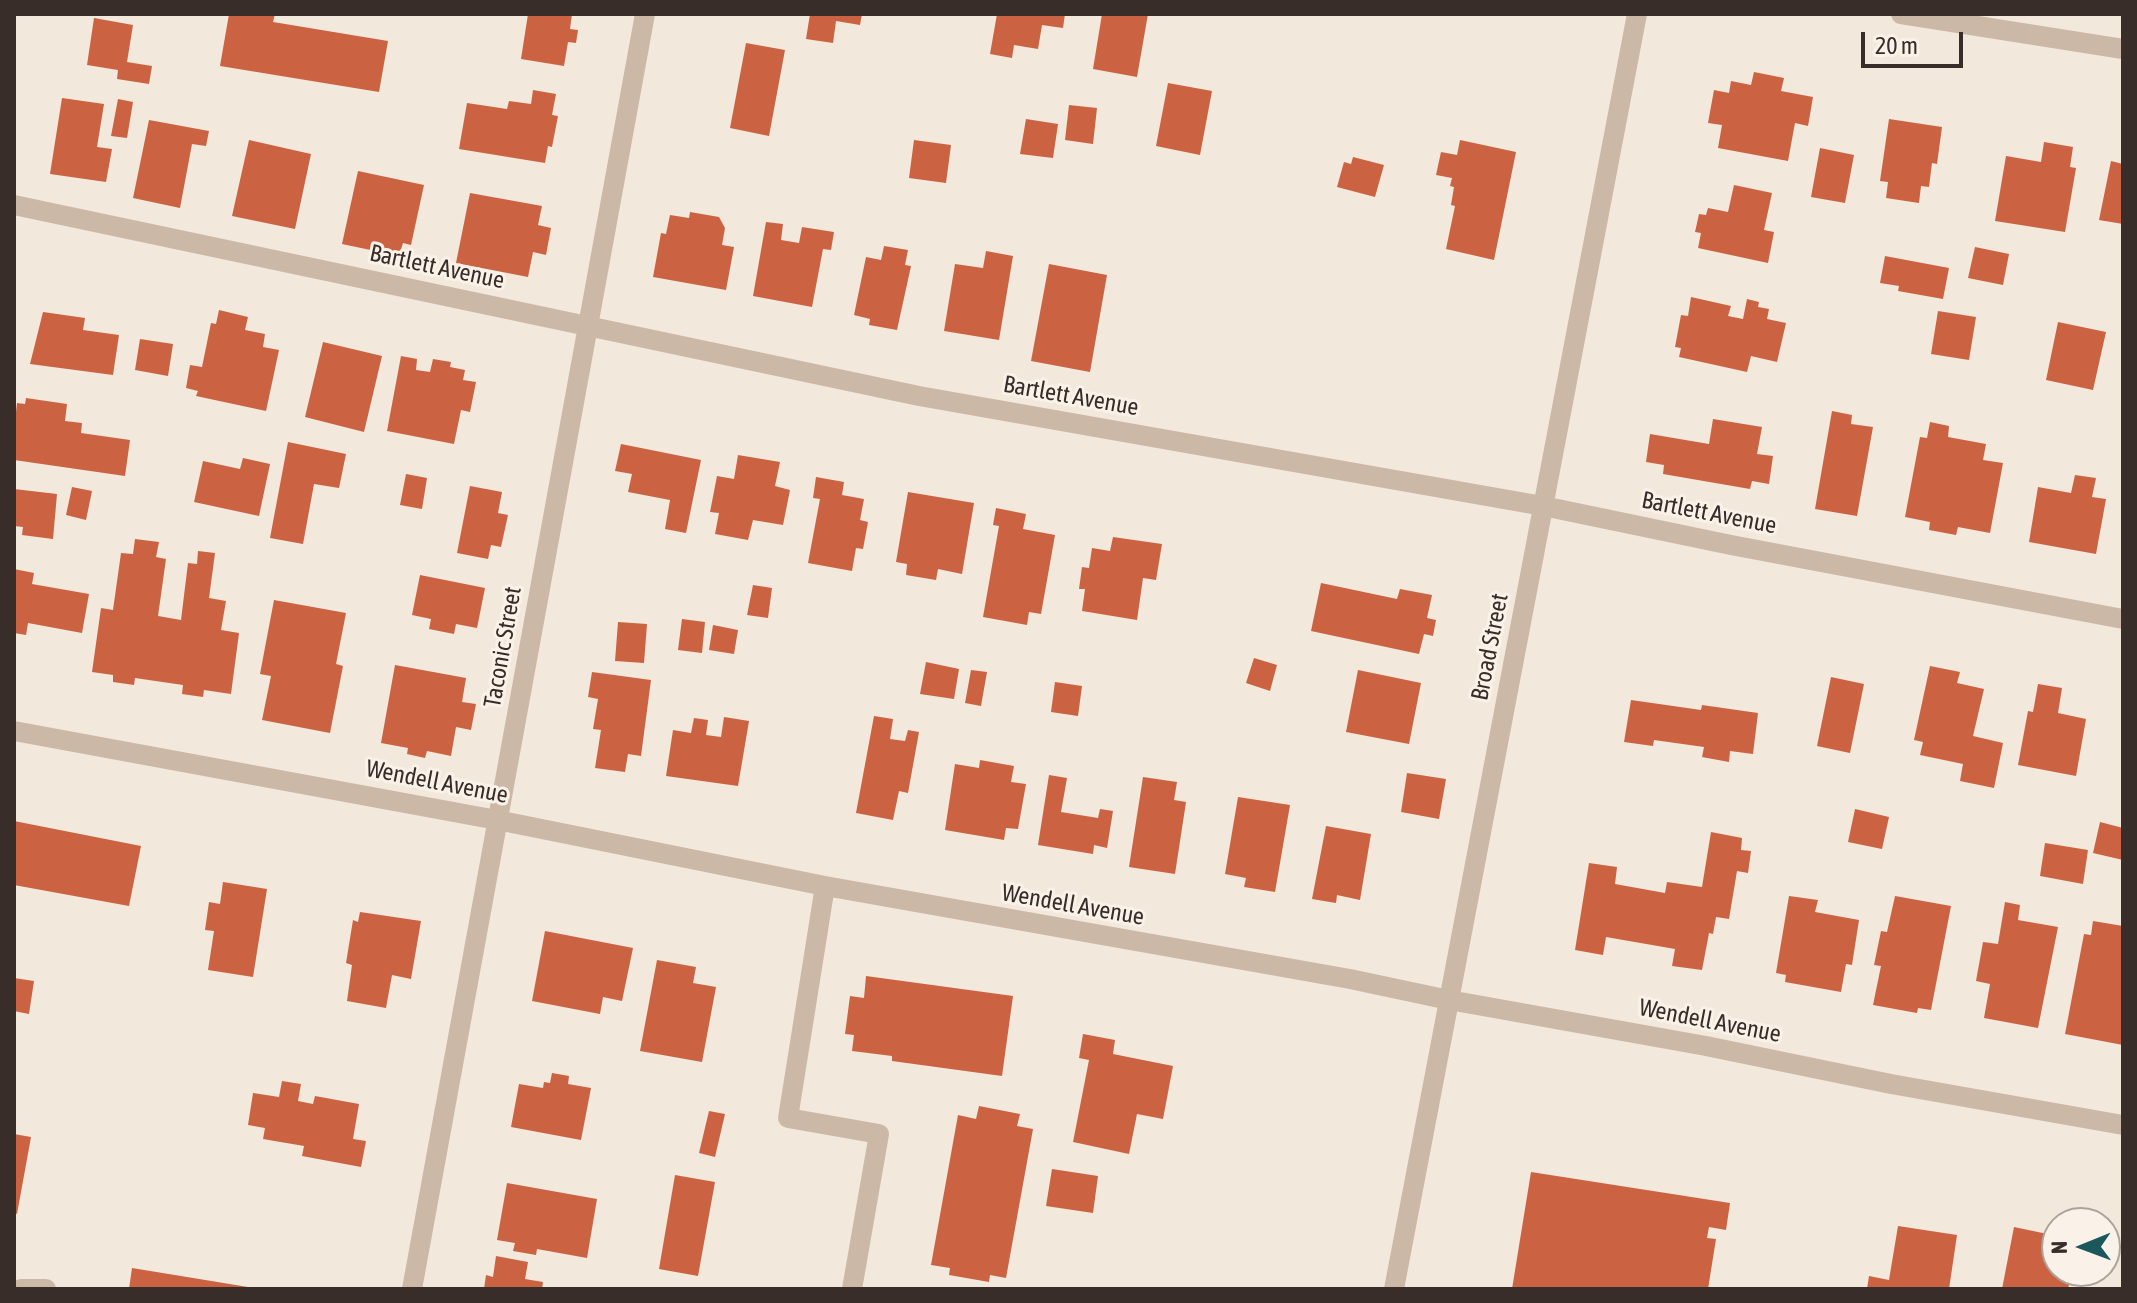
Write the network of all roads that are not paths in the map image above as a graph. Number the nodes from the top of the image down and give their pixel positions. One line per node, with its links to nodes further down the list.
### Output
1 (645, 14): 6 (street, Taconic Street)
2 (1637, 14): 7 (street, Broad Street)
3 (1901, 14): 4 (street)
4 (2123, 49)
5 (14, 205): 6 (street, Bartlett Avenue)
6 (587, 328): 7 (street, Bartlett Avenue); 10 (street, Taconic Street)
7 (1543, 506): 8 (street, Bartlett Avenue); 12 (street, Broad Street)
8 (2123, 619)
9 (14, 731): 10 (street, Wendell Avenue)
10 (497, 820): 11 (street, Wendell Avenue); 16 (street, Taconic Street)
11 (825, 886): 12 (street, Wendell Avenue); 17 (street)
12 (1449, 1000): 13 (street, Wendell Avenue); 18 (street, Broad Street)
13 (2123, 1125)
14 (21, 1289): 15 (street)
15 (46, 1289)
16 (412, 1289)
17 (852, 1289)
18 (1394, 1289)

